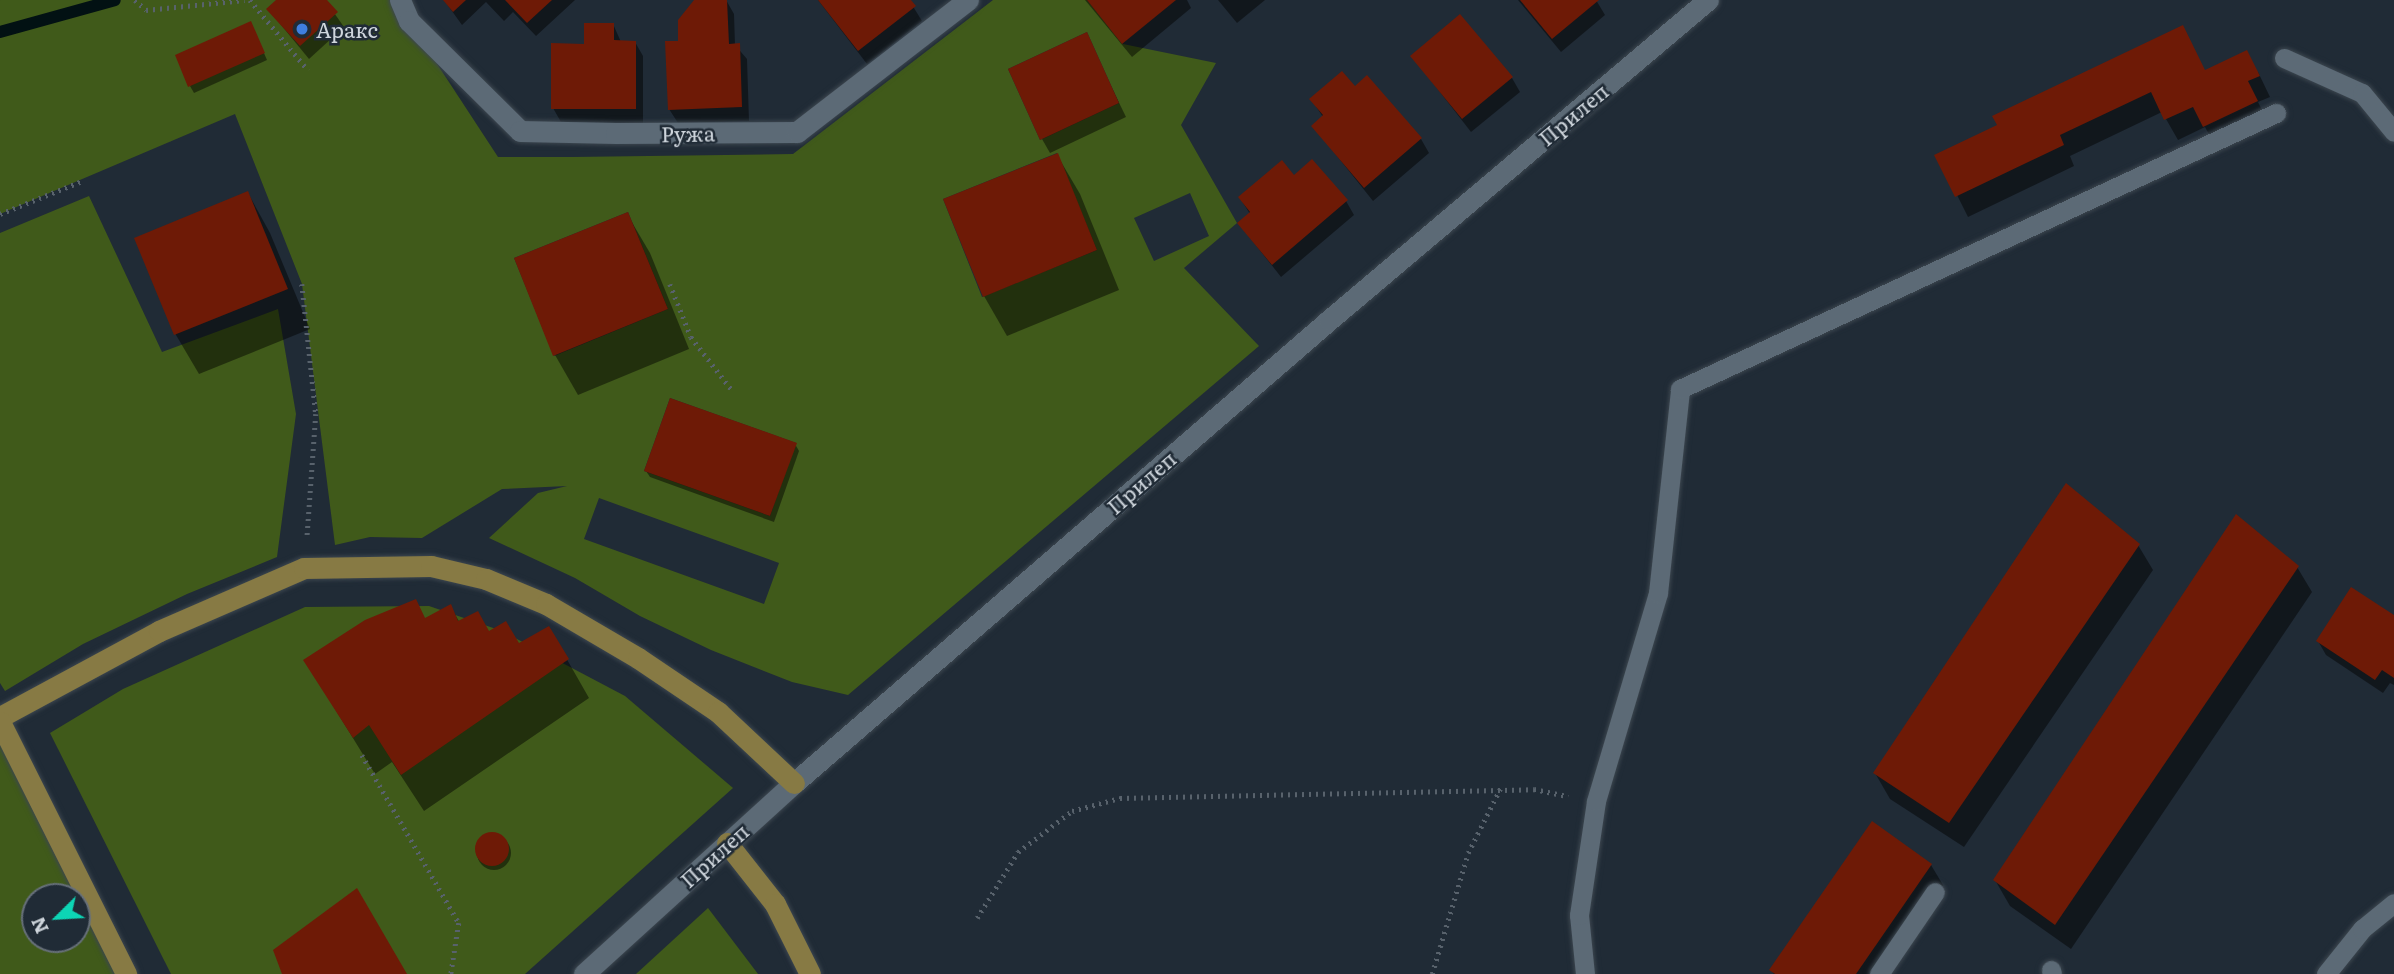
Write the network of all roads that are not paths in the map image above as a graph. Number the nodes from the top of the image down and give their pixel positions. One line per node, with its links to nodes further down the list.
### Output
1 (400, 0): 2 (street, Ружа)
2 (968, 0)
3 (1708, 0): 8 (street, Прилеп)
4 (2284, 58): 6 (lane)
5 (2276, 113): 15 (lane)
6 (2394, 132)
7 (0, 719): 8 (main road); 12 (main road)
8 (794, 783): 9 (street, Прилеп)
9 (727, 843): 13 (street, Прилеп); 14 (main road)
10 (1936, 892): 16 (lane)
11 (2394, 903): 17 (lane)
12 (126, 974)
13 (584, 974)
14 (810, 974)
15 (1585, 974)
16 (1879, 974)
17 (2326, 974)

